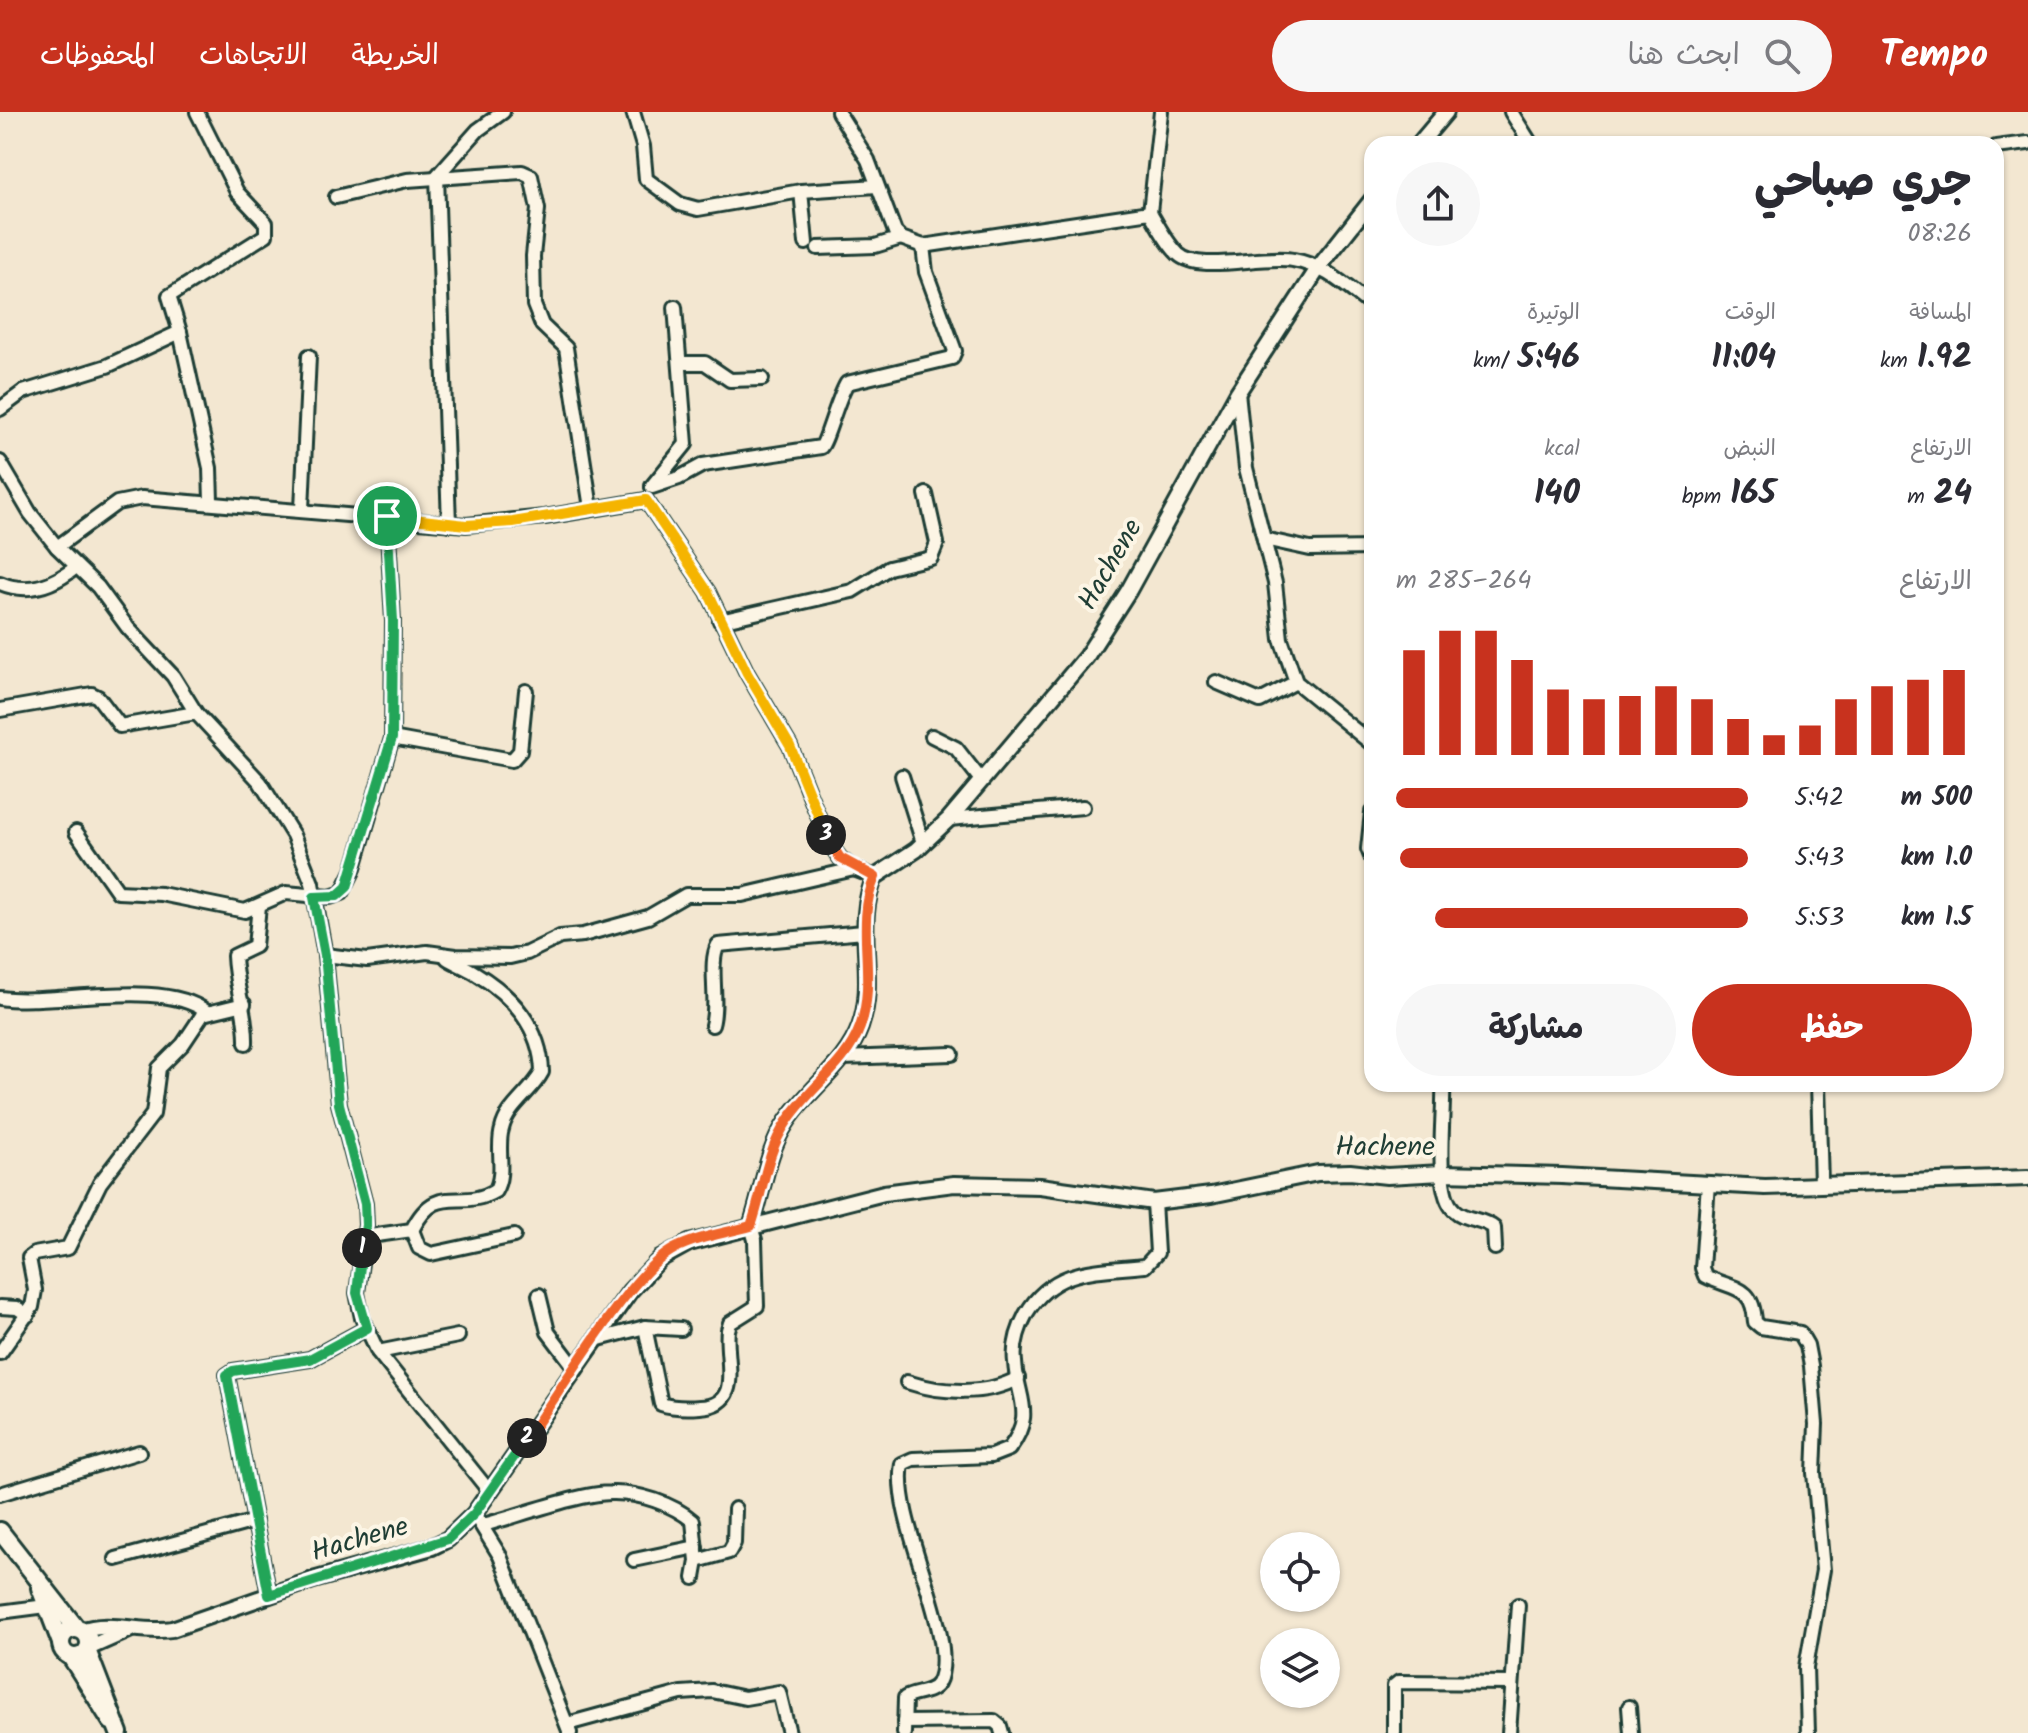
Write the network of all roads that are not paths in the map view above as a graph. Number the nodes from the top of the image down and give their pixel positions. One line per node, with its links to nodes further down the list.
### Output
1 (197, 112): 23 (street)
2 (503, 112): 12 (street)
3 (633, 112): 14 (street)
4 (838, 112): 13 (street)
5 (1161, 112): 17 (street)
6 (1446, 112): 8 (street)
7 (1511, 112): 9 (street)
8 (1426, 136)
9 (1526, 136)
10 (2028, 143): 11 (street)
11 (2004, 146)
12 (437, 176): 15 (street); 34 (street); 37 (street)
13 (877, 186): 14 (street); 18 (street)
14 (801, 191): 18 (street)
15 (336, 197)
16 (1364, 210): 20 (street, Hachene)
17 (1150, 212): 19 (street); 20 (street)
18 (901, 238): 19 (street)
19 (923, 246): 30 (street)
20 (1319, 267): 21 (street); 27 (street, Hachene)
21 (1364, 300)
22 (675, 307): 25 (street)
23 (180, 332): 28 (street); 33 (street)
24 (309, 356): 35 (street)
25 (681, 363): 26 (street); 30 (street)
26 (762, 379)
27 (1238, 392): 38 (street); 53 (street, Hachene)
28 (0, 409)
29 (0, 462): 39 (street)
30 (652, 487): 32 (street)
31 (926, 494): 43 (street)
32 (646, 500): 34 (street); 43 (street)
33 (211, 501): 35 (street); 39 (street)
34 (591, 508): 37 (street)
35 (302, 509): 36 (street)
36 (387, 516): 37 (street); 51 (street)
37 (449, 524)
38 (1264, 539): 40 (street); 45 (street)
39 (57, 547): 41 (street)
40 (1364, 548)
41 (76, 567): 42 (street); 48 (street)
42 (0, 583)
43 (720, 621): 58 (street)
44 (1216, 682): 45 (street)
45 (1296, 682): 50 (street)
46 (526, 691): 51 (street)
47 (0, 710): 48 (street)
48 (196, 713): 60 (street)
49 (932, 736): 53 (street)
50 (1364, 737)
51 (392, 738): 60 (street)
52 (902, 776): 57 (street)
53 (981, 780): 55 (street, Hachene)
54 (1083, 807): 55 (street)
55 (949, 819): 57 (street, Hachene)
56 (76, 832): 61 (street)
57 (923, 843): 59 (street, Hachene)
58 (854, 869): 59 (street); 63 (street)
59 (875, 877): 62 (street)
60 (314, 897): 61 (street); 64 (street)
61 (259, 906): 66 (street)
62 (864, 932): 68 (street); 71 (street)
63 (442, 953): 64 (street); 80 (street)
64 (325, 955): 82 (street)
65 (0, 998): 67 (street)
66 (244, 1004): 67 (street); 69 (street)
67 (207, 1012): 86 (street)
68 (712, 1025)
69 (246, 1043)
70 (952, 1054): 71 (street)
71 (843, 1058): 79 (street)
72 (1443, 1092): 74 (street)
73 (1818, 1092): 77 (street)
74 (1442, 1173): 76 (street, Hachene); 78 (street, Hachene); 83 (street)
75 (2028, 1178): 77 (street, Hachene)
76 (1708, 1183): 77 (street, Hachene); 127 (street)
77 (1821, 1184)
78 (1154, 1202): 79 (street, Hachene); 95 (street)
79 (751, 1226): 87 (street); 91 (street, Hachene)
80 (412, 1230): 81 (street); 82 (street)
81 (514, 1236)
82 (363, 1237): 88 (street)
83 (1495, 1248)
84 (539, 1295): 94 (street)
85 (0, 1307): 86 (street)
86 (28, 1315): 93 (street)
87 (645, 1327): 89 (street); 91 (street)
88 (367, 1328): 92 (street); 102 (street)
89 (681, 1329)
90 (458, 1336): 92 (street)
91 (595, 1340): 94 (street, Hachene)
92 (378, 1352): 98 (street)
93 (0, 1353)
94 (576, 1369): 98 (street, Hachene)
95 (1018, 1378): 96 (street); 120 (street)
96 (907, 1382)
97 (139, 1452): 99 (street)
98 (489, 1491): 101 (street, Hachene)
99 (0, 1494)
100 (735, 1509): 107 (street)
101 (479, 1520): 104 (street); 109 (street, Hachene); 119 (street)
102 (255, 1521): 105 (street); 109 (street)
103 (0, 1531): 111 (main road)
104 (696, 1547): 106 (street); 107 (street)
105 (116, 1559)
106 (634, 1560)
107 (697, 1561): 108 (street)
108 (694, 1578)
109 (269, 1595): 113 (street, Hachene)
110 (1518, 1605): 117 (street)
111 (51, 1606): 112 (street); 114 (main road); 116 (main road)
112 (0, 1612)
113 (131, 1629): 114 (street, Hachene); 115 (street)
114 (79, 1630): 115 (main road); 116 (main road)
115 (88, 1649): 116 (main road); 121 (main road)
116 (66, 1650): 121 (main road)
117 (1511, 1683): 124 (street); 125 (street)
118 (1629, 1707): 126 (street)
119 (569, 1728): 122 (street)
120 (904, 1728): 123 (street)
121 (119, 1732)
122 (789, 1733)
123 (1002, 1733)
124 (1394, 1733)
125 (1509, 1733)
126 (1631, 1733)
127 (1808, 1733)

